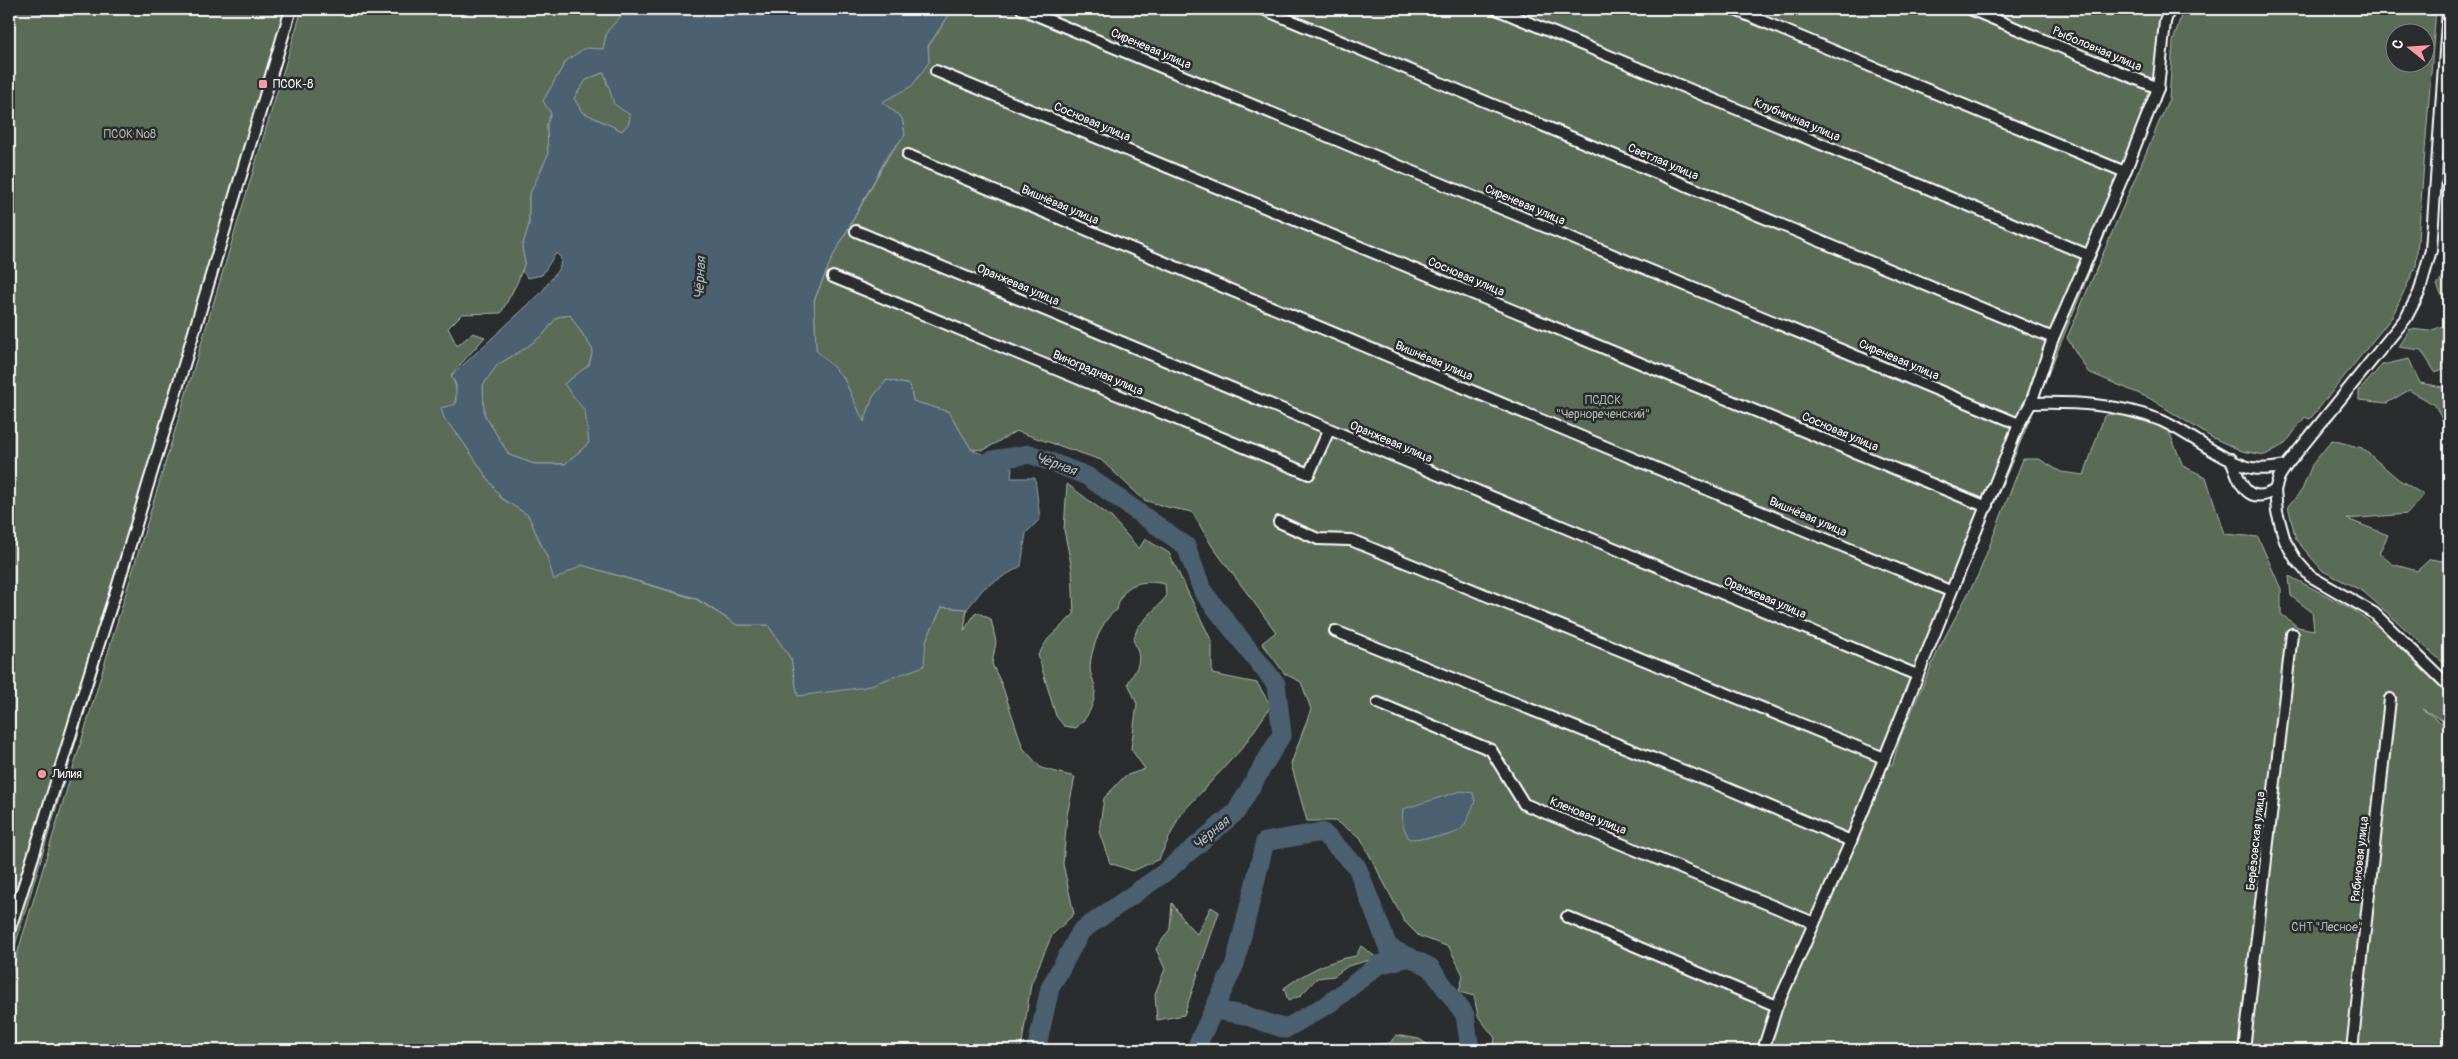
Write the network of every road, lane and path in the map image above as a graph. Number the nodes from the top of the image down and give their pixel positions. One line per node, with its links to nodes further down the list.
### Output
1 (291, 9): 36 (street)
2 (1022, 9): 18 (street, Сиреневая улица)
3 (1263, 9): 16 (street, Светлая улица)
4 (1496, 9): 14 (street, Клубничная улица)
5 (1733, 9): 12 (street)
6 (1970, 9): 10 (street, Рыболовная улица)
7 (2169, 9): 10 (street)
8 (2448, 9): 21 (street)
9 (936, 71): 23 (street, Сосновая улица)
10 (2158, 88): 12 (street)
11 (908, 155): 25 (street, Вишнёвая улица)
12 (2125, 172): 14 (street)
13 (856, 231): 19 (street, Оранжевая улица)
14 (2088, 255): 16 (street)
15 (833, 277): 19 (street, Виноградная улица)
16 (2053, 338): 17 (street)
17 (2031, 403): 18 (street); 20 (street)
18 (2019, 424): 23 (street)
19 (1329, 430): 28 (street, Оранжевая улица)
20 (2231, 459): 21 (street); 22 (street)
21 (2286, 466): 22 (street)
22 (2275, 490): 29 (street)
23 (1987, 506): 25 (street)
24 (1279, 522): 32 (street)
25 (1950, 590): 28 (street)
26 (1335, 632): 33 (street)
27 (2292, 634): 39 (street, Берёзовская улица)
28 (1917, 675): 32 (street)
29 (2449, 686)
30 (2390, 699): 40 (street, Рябиновая улица)
31 (1378, 703): 35 (street, Кленовая улица)
32 (1884, 758): 33 (street)
33 (1851, 841): 35 (street)
34 (1567, 917): 37 (street)
35 (1814, 923): 37 (street)
36 (9, 931)
37 (1778, 1006): 38 (street)
38 (1763, 1050)
39 (2244, 1050)
40 (2352, 1050)

